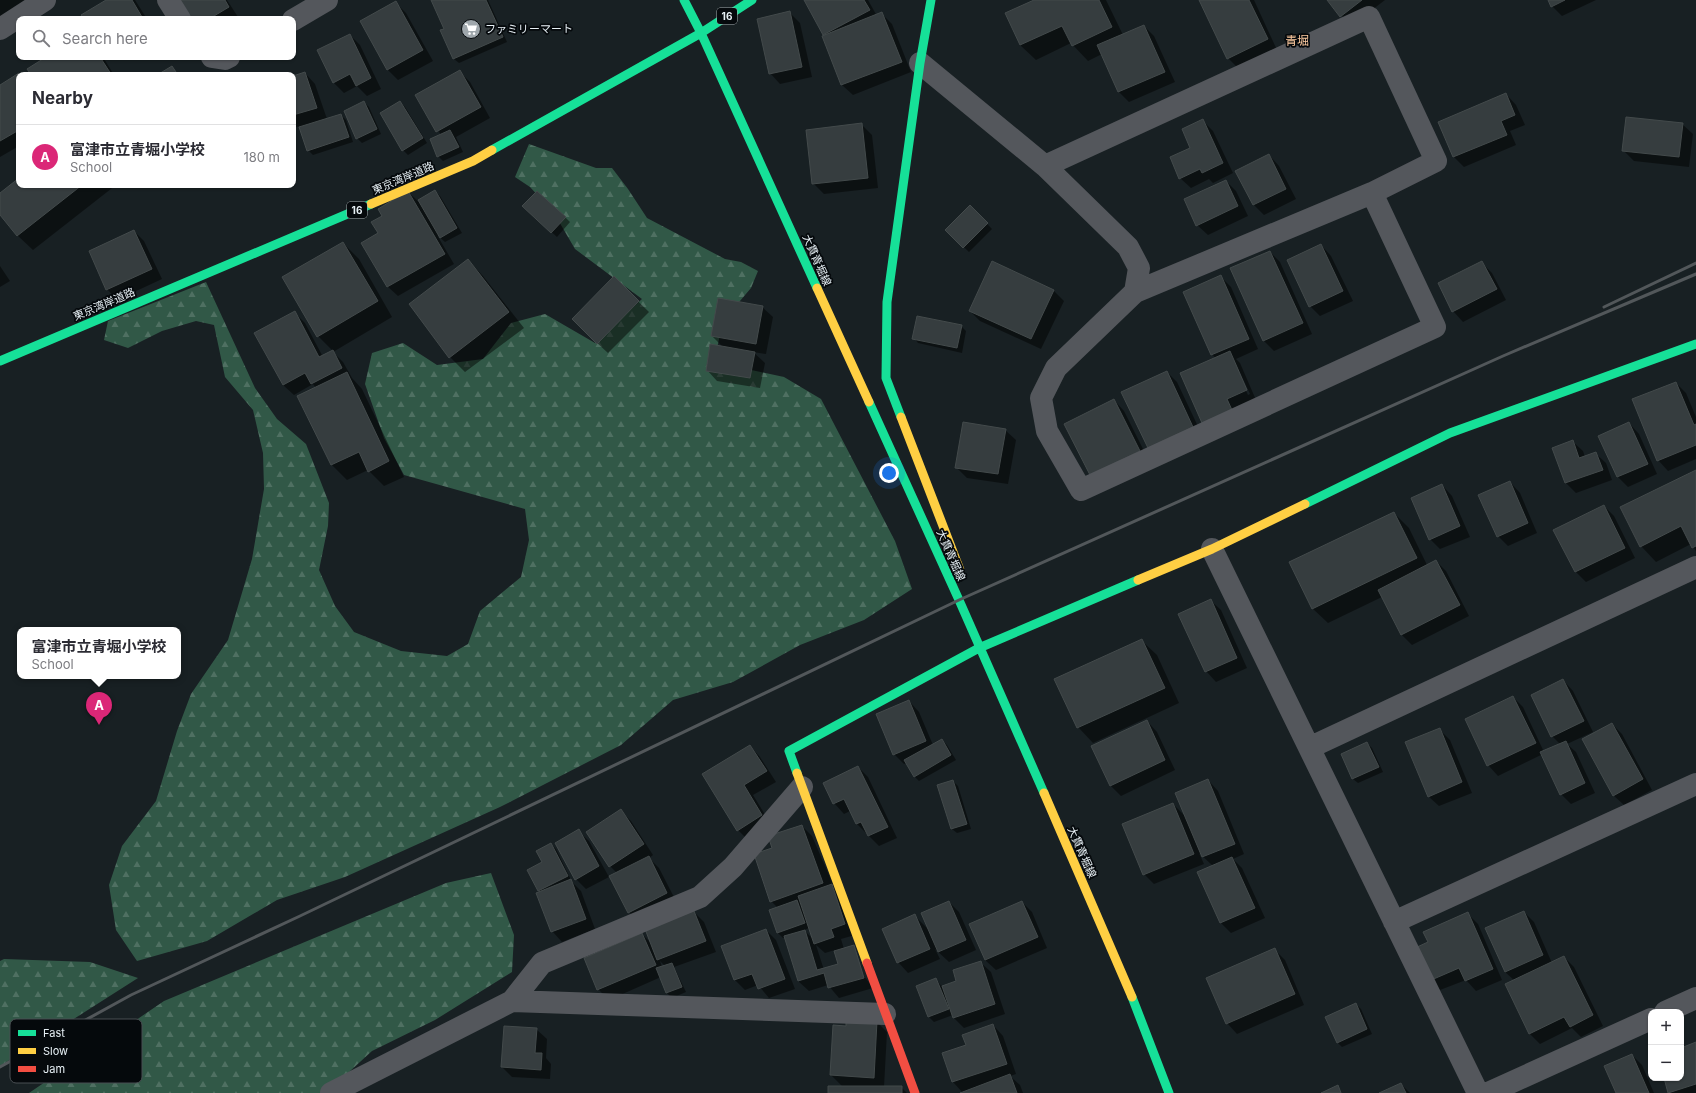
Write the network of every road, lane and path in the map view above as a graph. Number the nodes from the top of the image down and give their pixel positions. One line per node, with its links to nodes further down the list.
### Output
1 (45, 0): 7 (street)
2 (168, 0): 8 (street)
3 (327, 0): 9 (street)
4 (684, 0): 12 (main road, 大貫青堀線)
5 (752, 0): 12 (main road, 東京湾岸道路 / 16)
6 (931, 0): 13 (main road)
7 (20, 16)
8 (178, 16)
9 (296, 18)
10 (16, 19): 11 (street)
11 (0, 29)
12 (701, 33): 18 (main road, 東京湾岸道路 / 16); 21 (main road, 大貫青堀線)
13 (920, 63): 14 (street); 21 (main road)
14 (1045, 166): 15 (street); 16 (street)
15 (1372, 193): 16 (street); 16 (street)
16 (1135, 292)
17 (1696, 344): 19 (main road)
18 (0, 361)
19 (1212, 549): 22 (main road); 23 (street)
20 (1696, 567): 23 (street)
21 (959, 600): 22 (main road, 大貫青堀線)
22 (979, 648): 25 (main road); 34 (main road, 大貫青堀線)
23 (1311, 748): 26 (street)
24 (1696, 784): 26 (street)
25 (802, 787): 28 (street); 30 (main road)
26 (1394, 922): 35 (street)
27 (1696, 998): 29 (street)
28 (512, 1001): 30 (street); 32 (street)
29 (1672, 1009)
30 (886, 1014): 33 (main road)
31 (1648, 1020): 36 (street)
32 (331, 1093)
33 (915, 1093)
34 (1169, 1093)
35 (1478, 1093)
36 (1488, 1093)

